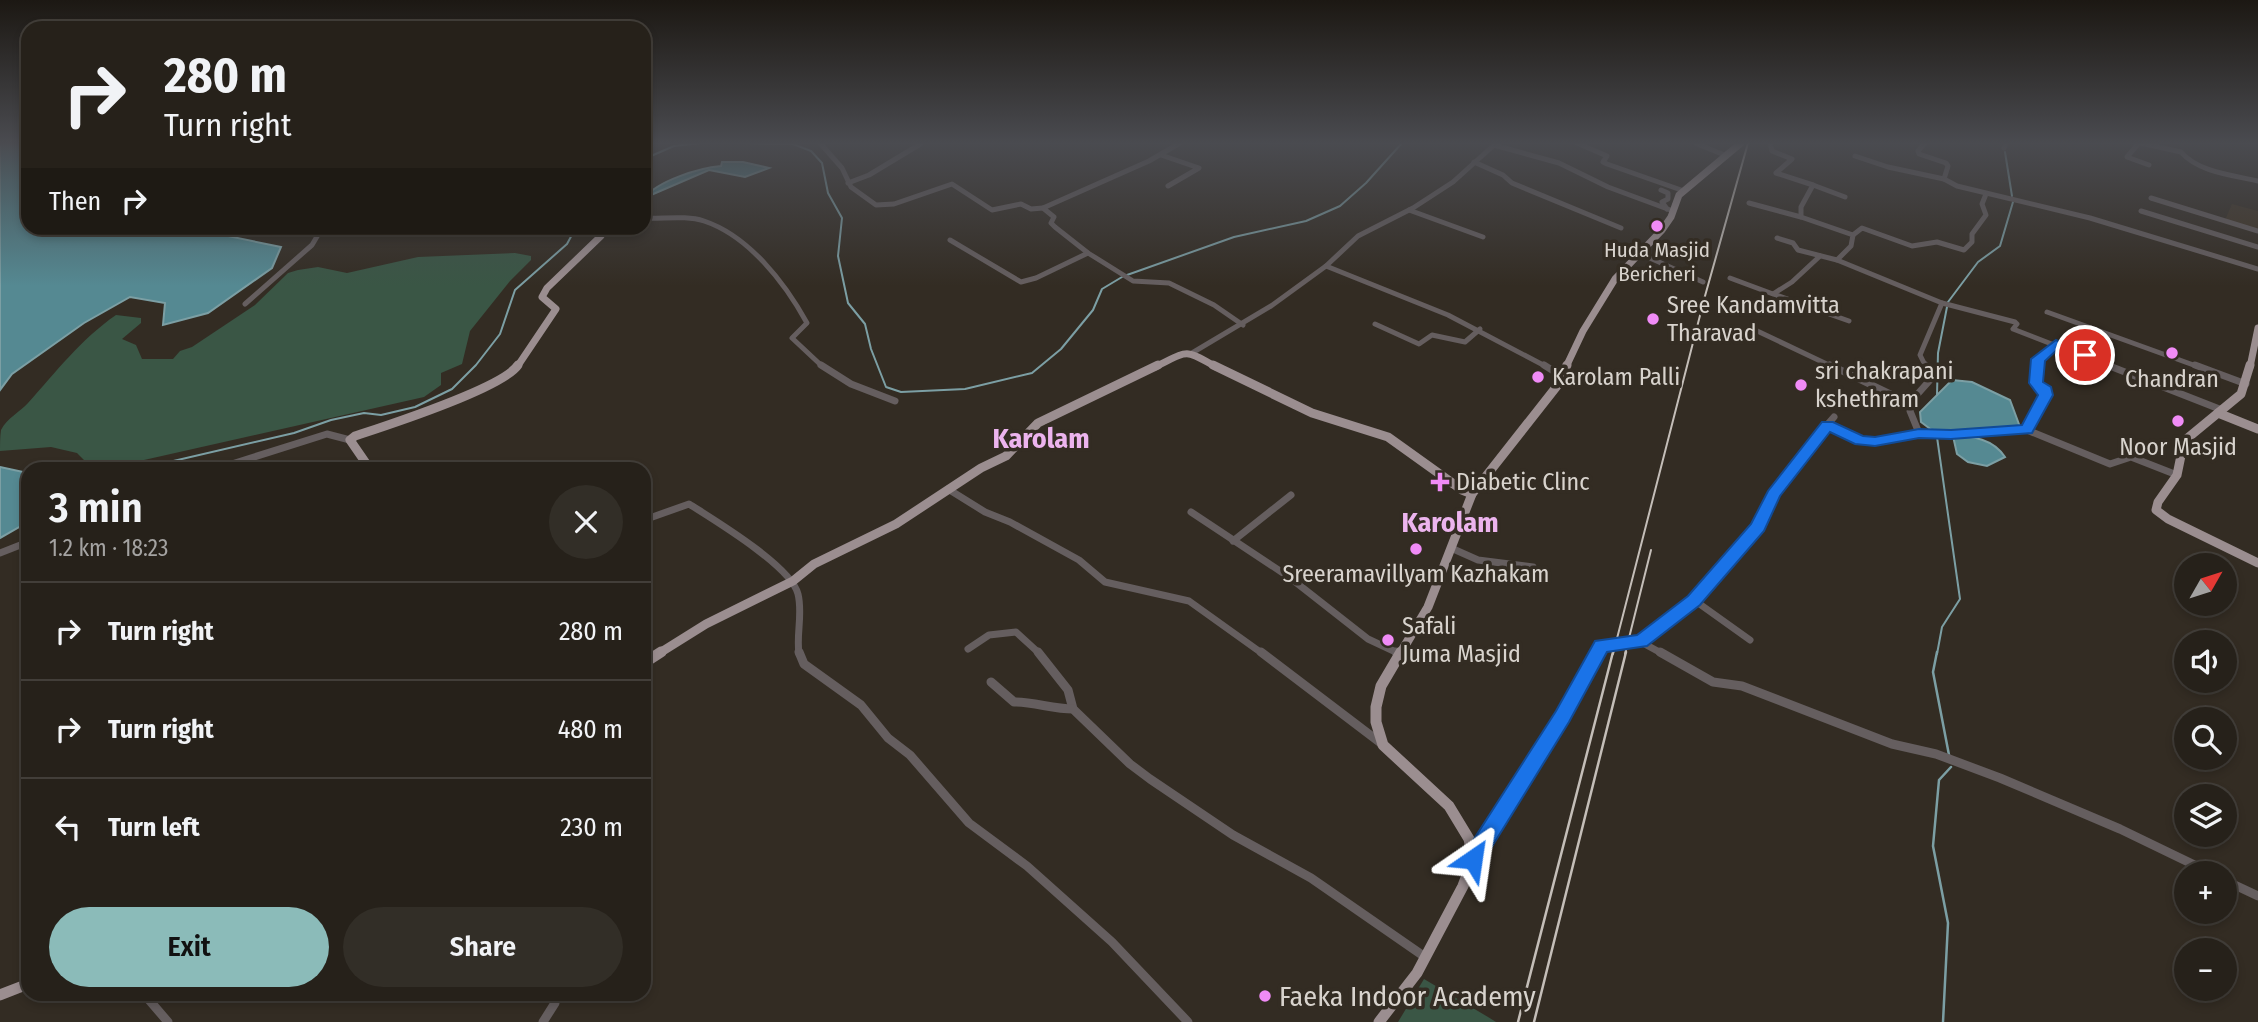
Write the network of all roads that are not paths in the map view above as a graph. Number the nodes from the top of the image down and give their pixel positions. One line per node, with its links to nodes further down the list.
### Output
1 (855, 191): 2 (street)
2 (933, 191)
3 (963, 191): 17 (street)
4 (1086, 191): 17 (street)
5 (1439, 191): 18 (street)
6 (1531, 191): 23 (street)
7 (1617, 191): 20 (street)
8 (1663, 191): 20 (street)
9 (1684, 191): 20 (main road)
10 (1810, 191): 21 (street)
11 (1828, 191): 14 (street)
12 (1974, 191): 13 (street)
13 (1986, 194): 27 (street); 37 (street)
14 (1845, 197)
15 (2151, 198): 24 (street)
16 (1749, 203): 21 (street)
17 (1043, 208): 32 (street)
18 (1409, 210): 28 (street); 36 (street)
19 (2141, 211): 31 (street)
20 (1670, 212): 33 (main road)
21 (1801, 217): 27 (street)
22 (651, 218): 55 (street)
23 (1621, 228)
24 (2258, 231)
25 (317, 235): 41 (street)
26 (600, 235): 63 (main road)
27 (1853, 235): 35 (street)
28 (1483, 237)
29 (1777, 238): 34 (street)
30 (950, 240): 32 (street)
31 (2258, 247)
32 (1088, 253): 46 (street)
33 (1639, 253): 39 (street); 53 (main road)
34 (1820, 256): 35 (street); 40 (street)
35 (1837, 260): 42 (street)
36 (1326, 266): 46 (street); 48 (street)
37 (2258, 269)
38 (1730, 278): 40 (street)
39 (1703, 282)
40 (1773, 294): 44 (street)
41 (246, 304)
42 (1946, 304): 50 (street); 56 (street)
43 (2047, 312): 54 (street)
44 (1849, 321)
45 (1375, 324): 48 (street)
46 (1243, 325): 52 (street)
47 (2258, 328): 51 (main road)
48 (1480, 329): 53 (street)
49 (1753, 329): 56 (street)
50 (2056, 344): 57 (street); 61 (street)
51 (2256, 344): 54 (main road)
52 (1192, 353): 67 (main road); 68 (main road)
53 (1563, 377): 68 (main road)
54 (2246, 384): 57 (main road)
55 (895, 401)
56 (1912, 404): 62 (street)
57 (2220, 411): 60 (main road); 66 (main road)
58 (1835, 417): 59 (street)
59 (1827, 425): 62 (street); 79 (street)
60 (2258, 429)
61 (2027, 430): 62 (street); 66 (street)
62 (1919, 433)
63 (350, 440): 64 (street); 65 (main road)
64 (238, 462)
65 (365, 462)
66 (2177, 475): 76 (main road)
67 (948, 489): 78 (main road); 87 (street)
68 (1472, 494): 74 (main road)
69 (1291, 495): 72 (street)
70 (1191, 512): 72 (street)
71 (651, 518): 78 (street)
72 (1233, 541): 83 (street)
73 (21, 545): 75 (street)
74 (1451, 548): 77 (street); 83 (main road)
75 (0, 553)
76 (2258, 563)
77 (1533, 566)
78 (793, 581): 84 (main road); 99 (street)
79 (1694, 600): 80 (street); 81 (street)
80 (1750, 640)
81 (1641, 642): 88 (street); 89 (street)
82 (968, 649): 86 (street)
83 (1400, 654): 87 (main road)
84 (651, 659)
85 (991, 682): 86 (street)
86 (1073, 709): 92 (street)
87 (1383, 745): 88 (main road)
88 (1473, 859): 92 (main road)
89 (2186, 861)
90 (2237, 886): 91 (street)
91 (2258, 896)
92 (1425, 957): 100 (main road)
93 (21, 987): 94 (main road)
94 (0, 995)
95 (148, 1001): 97 (street)
96 (555, 1001): 98 (street)
97 (168, 1022)
98 (544, 1022)
99 (1188, 1022)
100 (1379, 1022)

